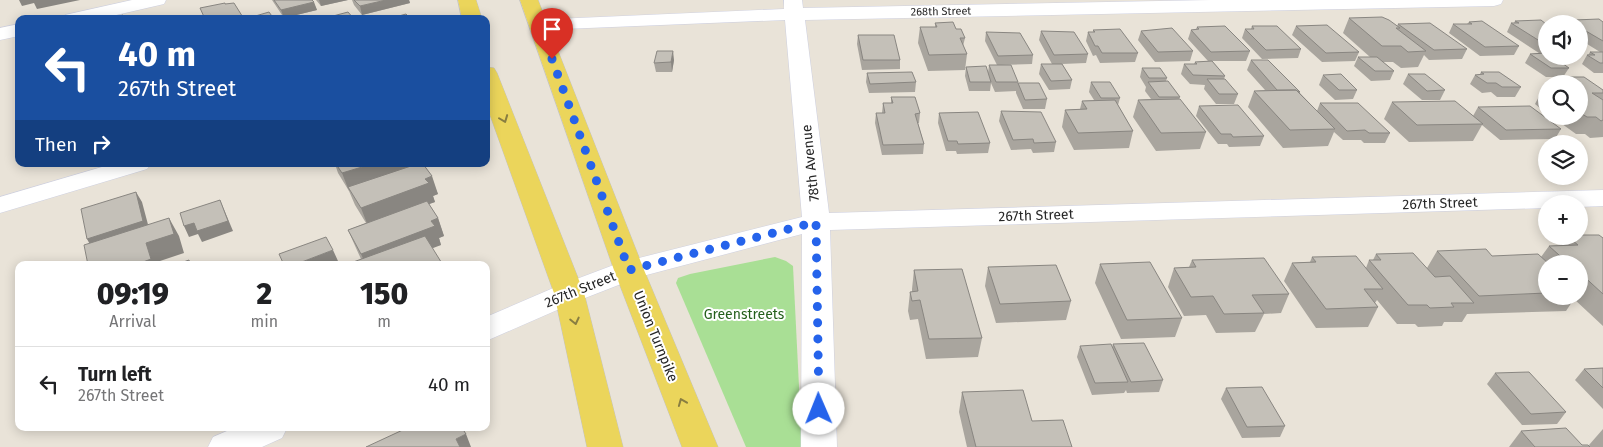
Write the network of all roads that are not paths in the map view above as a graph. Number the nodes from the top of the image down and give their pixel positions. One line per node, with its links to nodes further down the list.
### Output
1 (158, 0): 6 (street)
2 (467, 0): 7 (main road)
3 (1494, 0): 4 (street, 268th Street)
4 (794, 7): 5 (street, 268th Street); 14 (street, 78th Avenue)
5 (534, 12): 15 (main road, Union Turnpike)
6 (90, 15)
7 (471, 15)
8 (15, 31): 9 (street)
9 (0, 34)
10 (490, 84): 16 (main road, one-way to 16)
11 (128, 167): 13 (street)
12 (1603, 198): 14 (street, 267th Street)
13 (0, 205)
14 (816, 222): 15 (street, 267th Street); 22 (street, 78th Avenue)
15 (629, 270): 16 (street, 267th Street); 21 (main road, Union Turnpike, one-way to 15)
16 (569, 292): 17 (street, 267th Street); 20 (main road, one-way to 20)
17 (490, 328)
18 (262, 431): 19 (street)
19 (226, 447)
20 (605, 447)
21 (700, 447)
22 (819, 447)

